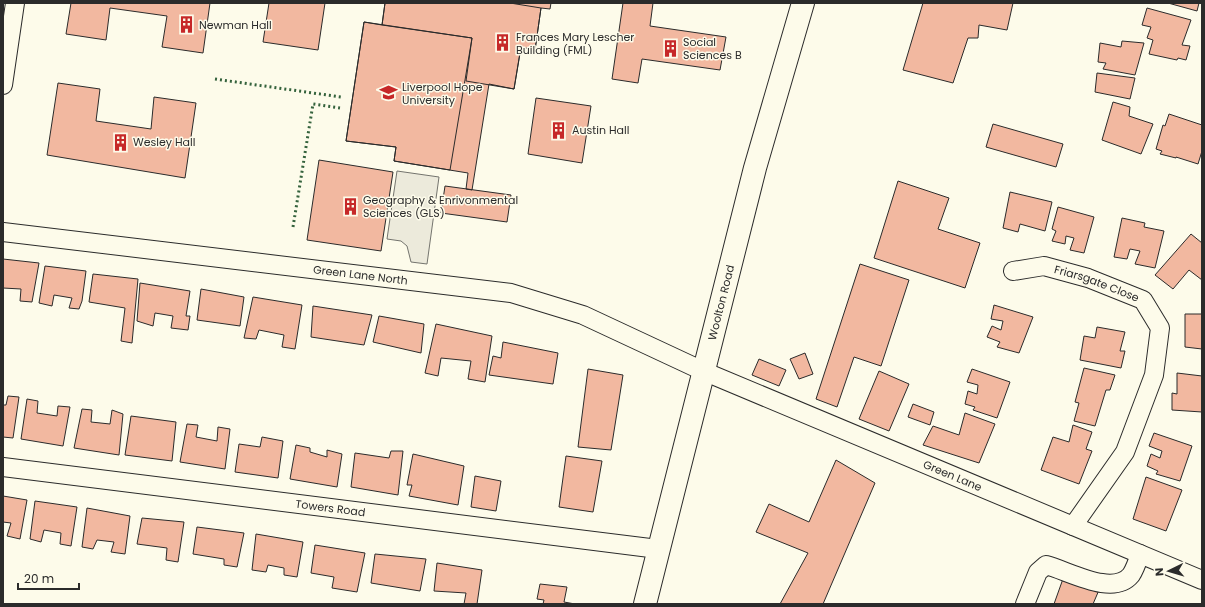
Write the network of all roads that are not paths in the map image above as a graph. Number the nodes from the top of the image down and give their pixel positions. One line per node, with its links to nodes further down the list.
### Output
1 (802, 3): 6 (street, Woolton Road)
2 (11, 6): 3 (street)
3 (3, 85)
4 (3, 232): 6 (street, Green Lane North)
5 (1013, 271): 8 (street, Friarsgate Close)
6 (703, 371): 8 (street, Green Lane); 9 (street, Woolton Road)
7 (3, 467): 9 (street, Towers Road)
8 (1073, 526): 10 (street, Green Lane)
9 (658, 549): 12 (street, Woolton Road)
10 (1140, 554): 11 (street, Green Lane); 13 (street)
11 (1202, 580)
12 (645, 604)
13 (1025, 604)

